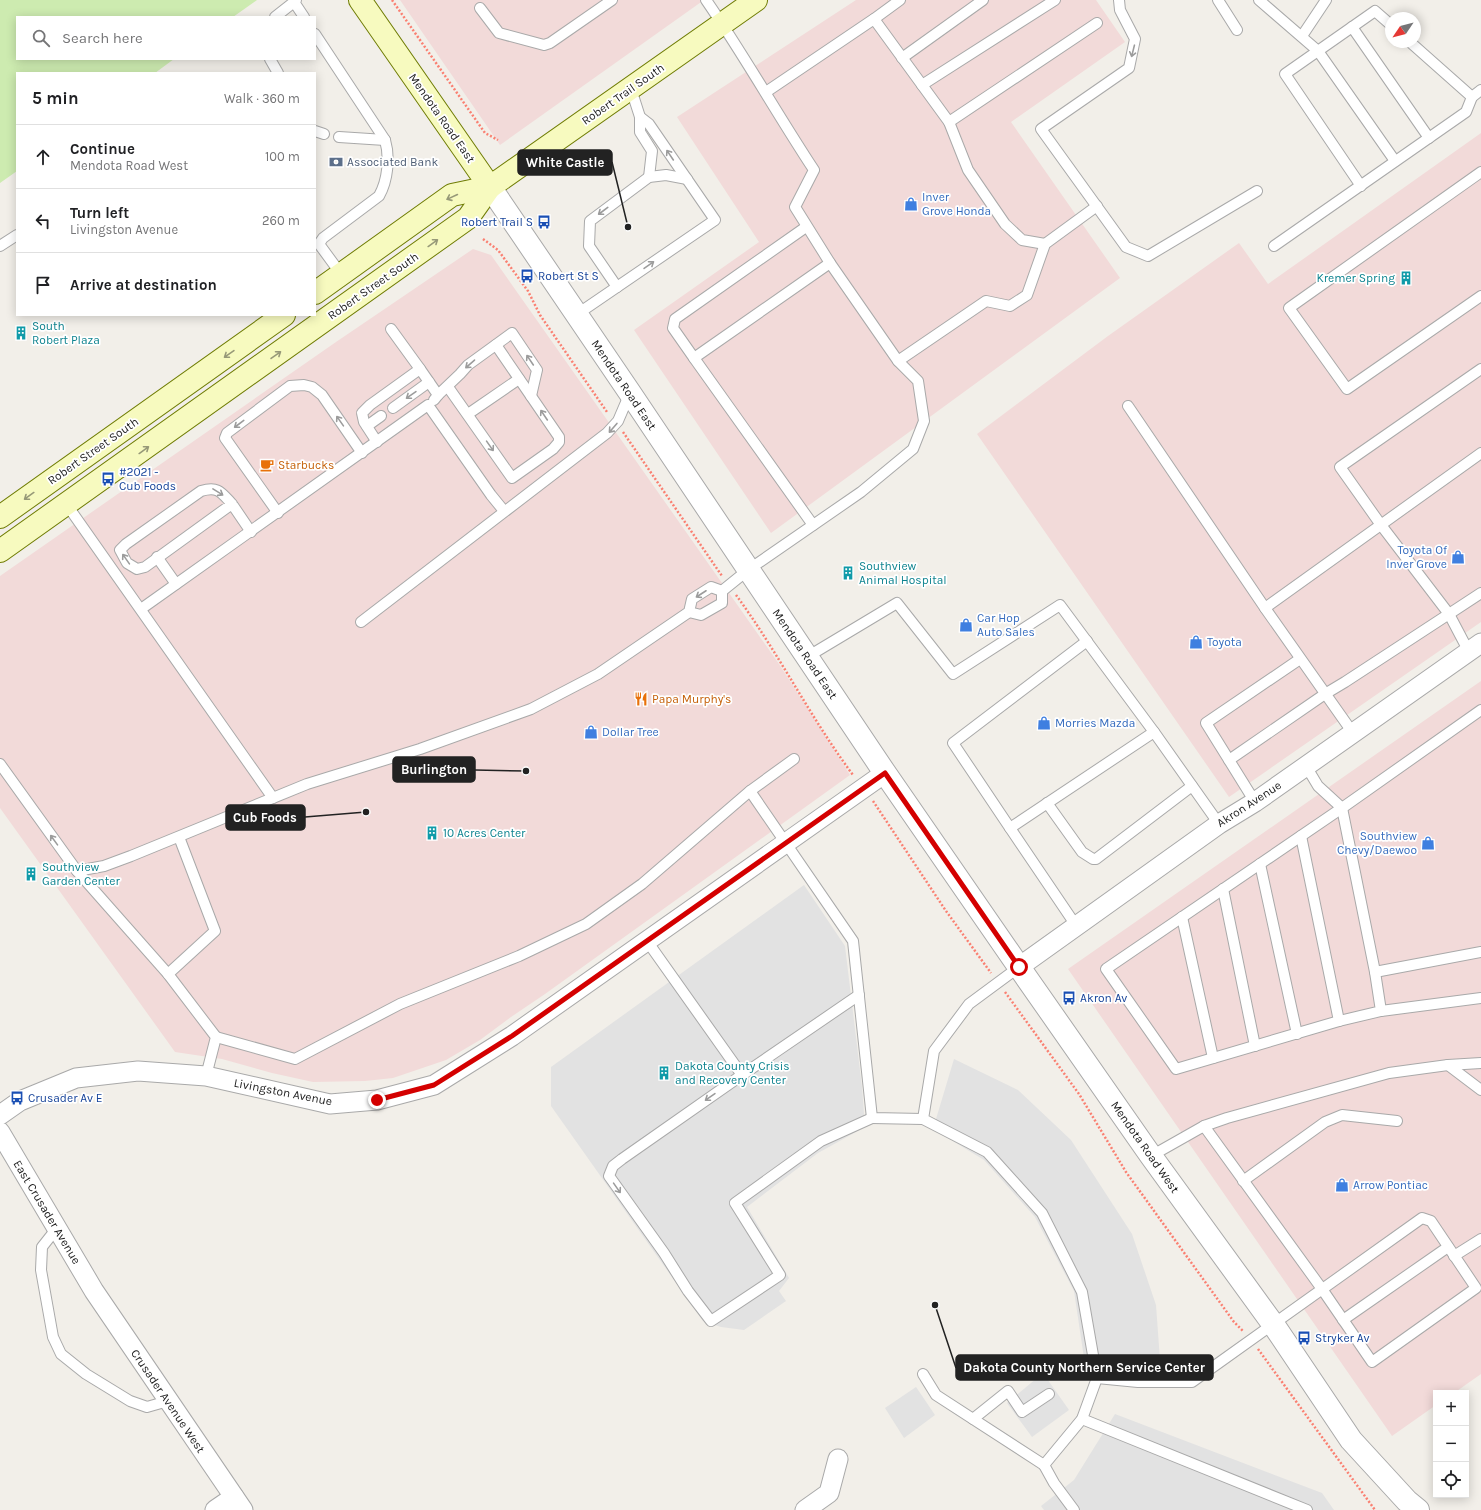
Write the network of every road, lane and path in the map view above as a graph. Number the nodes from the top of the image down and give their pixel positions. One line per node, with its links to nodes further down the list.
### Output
1 (360, 0): 46 (main road, Mendota Road East)
2 (392, 0): 40 (path)
3 (612, 0): 14 (lane)
4 (706, 0): 20 (lane)
5 (756, 0): 20 (main road, Robert Trail South)
6 (900, 0): 17 (lane)
7 (982, 0): 27 (lane)
8 (1055, 0): 30 (lane)
9 (1218, 0): 22 (lane)
10 (1259, 0): 24 (lane)
11 (1326, 0): 24 (lane)
12 (295, 1): 15 (lane); 16 (lane)
13 (1120, 5): 48 (lane, one-way to 48)
14 (480, 8)
15 (276, 16)
16 (303, 16)
17 (874, 19): 27 (lane); 33 (lane)
18 (1385, 20): 21 (lane)
19 (1097, 23): 36 (lane)
20 (722, 24): 31 (main road, Robert Trail South); 33 (lane)
21 (1352, 26): 26 (lane); 38 (lane)
22 (1237, 30)
23 (316, 36): 39 (lane)
24 (1302, 36): 26 (lane)
25 (1417, 48): 34 (lane)
26 (1318, 51): 41 (lane); 45 (lane)
27 (902, 58): 30 (lane)
28 (271, 60): 29 (lane)
29 (277, 72)
30 (922, 85): 36 (lane)
31 (631, 89): 35 (lane); 46 (main road, Robert Trail South)
32 (1481, 90): 34 (lane)
33 (766, 92): 49 (lane)
34 (1472, 97): 38 (lane)
35 (640, 117): 43 (lane); 44 (lane, one-way to 35)
36 (949, 122): 52 (lane)
37 (339, 136): 39 (lane)
38 (1429, 138): 41 (lane)
39 (385, 140): 56 (lane)
40 (498, 140)
41 (1395, 161): 45 (lane)
42 (1481, 172): 59 (lane)
43 (649, 178): 44 (lane); 57 (lane, one-way to 57)
44 (687, 179): 57 (lane, one-way to 44)
45 (1361, 186): 54 (lane)
46 (490, 187): 56 (main road, one-way to 56); 60 (street, Mendota Road East); 87 (main road, Robert Street South, one-way to 46)
47 (1258, 190): 48 (lane)
48 (1096, 206): 52 (lane)
49 (806, 227): 55 (lane); 64 (lane)
50 (16, 235): 53 (lane)
51 (483, 239): 79 (path)
52 (1045, 244): 65 (lane)
53 (0, 246)
54 (1274, 246)
55 (830, 263): 64 (lane); 65 (lane)
56 (342, 274): 58 (main road)
57 (617, 287): 60 (lane)
58 (316, 292)
59 (1481, 296)
60 (576, 315): 71 (street, Mendota Road East)
61 (283, 316): 85 (main road, Robert Street South, one-way to 85)
62 (391, 329): 66 (lane)
63 (496, 345): 68 (lane); 70 (lane, one-way to 70); 73 (lane, one-way to 63)
64 (694, 358): 91 (lane)
65 (898, 361): 91 (lane)
66 (420, 369): 69 (lane); 80 (lane)
67 (1481, 369): 92 (lane)
68 (519, 379): 73 (lane); 77 (lane)
69 (429, 382): 72 (lane); 76 (lane, one-way to 76)
70 (448, 387): 72 (lane); 77 (lane)
71 (630, 393): 88 (lane, one-way to 88); 98 (street, Mendota Road East)
72 (438, 395): 74 (lane)
73 (531, 396): 77 (lane, one-way to 73)
74 (428, 405): 82 (lane); 88 (lane)
75 (1128, 406): 102 (lane)
76 (393, 408)
77 (468, 414)
78 (381, 416): 80 (lane)
79 (610, 416)
80 (367, 426): 82 (lane)
81 (623, 431): 97 (path)
82 (378, 442): 83 (lane)
83 (362, 453): 89 (lane); 89 (lane, one-way to 89)
84 (1481, 453): 92 (lane)
85 (72, 465): 87 (main road); 90 (main road, Robert Street South, one-way to 90)
86 (232, 504): 93 (lane); 96 (lane); 96 (lane, one-way to 86)
87 (66, 505): 95 (main road, Robert Street South); 103 (lane)
88 (504, 511): 107 (lane)
89 (278, 513): 93 (lane)
90 (0, 516): 94 (main road)
91 (813, 525): 98 (lane)
92 (1381, 525): 102 (lane); 106 (lane)
93 (251, 532): 99 (lane)
94 (0, 543)
95 (0, 551)
96 (157, 557): 99 (lane)
97 (708, 557)
98 (748, 570): 100 (lane); 110 (street, Mendota Road East)
99 (176, 584): 103 (lane)
100 (722, 590): 104 (lane, one-way to 104); 104 (lane)
101 (1481, 594): 106 (lane)
102 (1265, 608): 111 (lane)
103 (141, 610): 124 (lane)
104 (689, 612): 124 (lane)
105 (748, 612): 120 (path)
106 (1448, 614): 109 (lane); 112 (lane)
107 (361, 622)
108 (1087, 641): 110 (lane); 114 (lane); 130 (lane)
109 (1475, 648): 115 (street, Akron Avenue)
110 (807, 657): 121 (street, Mendota Road East)
111 (1300, 659): 112 (lane); 117 (lane)
112 (1325, 694): 115 (lane); 117 (lane)
113 (1481, 710): 127 (lane)
114 (1154, 732): 122 (lane); 126 (lane)
115 (1353, 733): 119 (street, Akron Avenue)
116 (794, 759): 123 (lane)
117 (1229, 760): 125 (lane)
118 (0, 764): 135 (lane, one-way to 118)
119 (1306, 766): 125 (street, Akron Avenue); 127 (lane)
120 (851, 772)
121 (885, 773): 133 (street, Livingston Avenue); 142 (street, Mendota Road West)
122 (1192, 786): 126 (lane); 129 (lane)
123 (750, 791): 133 (lane); 151 (lane)
124 (274, 798): 132 (lane)
125 (1255, 802): 129 (street, Akron Avenue)
126 (1047, 803): 130 (lane)
127 (1342, 808): 131 (lane); 143 (lane)
128 (881, 811): 141 (path)
129 (1219, 824): 138 (street, Akron Avenue)
130 (1010, 828): 138 (lane)
131 (1301, 836): 134 (lane); 149 (lane)
132 (179, 837): 135 (lane); 144 (lane)
133 (786, 842): 139 (street, Livingston Avenue); 145 (lane)
134 (1260, 864): 136 (lane); 150 (lane)
135 (77, 871): 144 (lane)
136 (1223, 889): 137 (lane); 152 (lane)
137 (1182, 918): 153 (lane); 153 (lane)
138 (1077, 927): 142 (street, Akron Avenue)
139 (647, 941): 156 (lane); 157 (street, Livingston Avenue)
140 (1481, 952): 143 (lane)
141 (986, 966)
142 (1019, 967): 161 (lane); 165 (street, Mendota Road West)
143 (1375, 972): 148 (lane)
144 (168, 974): 151 (lane)
145 (859, 995): 156 (lane); 160 (lane)
146 (1481, 998): 148 (lane)
147 (1011, 1001): 175 (path)
148 (1381, 1011): 149 (lane)
149 (1339, 1021): 150 (lane)
150 (1297, 1034): 152 (lane)
151 (216, 1037): 157 (lane)
152 (1255, 1046): 153 (lane)
153 (1213, 1058)
154 (1481, 1063): 155 (lane)
155 (1448, 1065): 158 (lane); 163 (lane)
156 (742, 1075): 160 (lane, one-way to 160)
157 (206, 1076): 159 (street, Livingston Avenue)
158 (1481, 1090)
159 (0, 1115)
160 (872, 1118): 161 (lane)
161 (923, 1120): 179 (lane)
162 (1397, 1121): 166 (lane)
163 (1204, 1126): 165 (lane); 166 (lane)
164 (0, 1132): 167 (street, East Crusader Avenue)
165 (1151, 1156): 176 (street, Mendota Road West)
166 (1243, 1180): 172 (lane)
167 (57, 1228): 173 (street, East Crusader Avenue); 181 (lane)
168 (1481, 1239): 170 (lane)
169 (1448, 1247): 170 (lane); 172 (lane); 174 (lane)
170 (1454, 1256): 171 (lane)
171 (1478, 1286): 174 (lane)
172 (1322, 1289): 174 (lane); 176 (lane)
173 (94, 1291): 181 (street, Crusader Avenue West)
174 (1343, 1320)
175 (1234, 1322)
176 (1273, 1324): 179 (lane); 192 (street, Mendota Road West)
177 (1263, 1357): 191 (path)
178 (923, 1374): 182 (lane)
179 (1097, 1378): 183 (lane)
180 (1049, 1394): 182 (lane)
181 (168, 1401): 186 (street, Crusader Avenue West)
182 (973, 1419): 185 (lane)
183 (1082, 1419): 185 (lane); 190 (lane)
184 (838, 1459): 188 (street)
185 (1044, 1464): 189 (lane)
186 (238, 1504): 187 (street)
187 (215, 1510)
188 (805, 1510)
189 (1074, 1510)
190 (1307, 1510)
191 (1375, 1510)
192 (1418, 1510)

